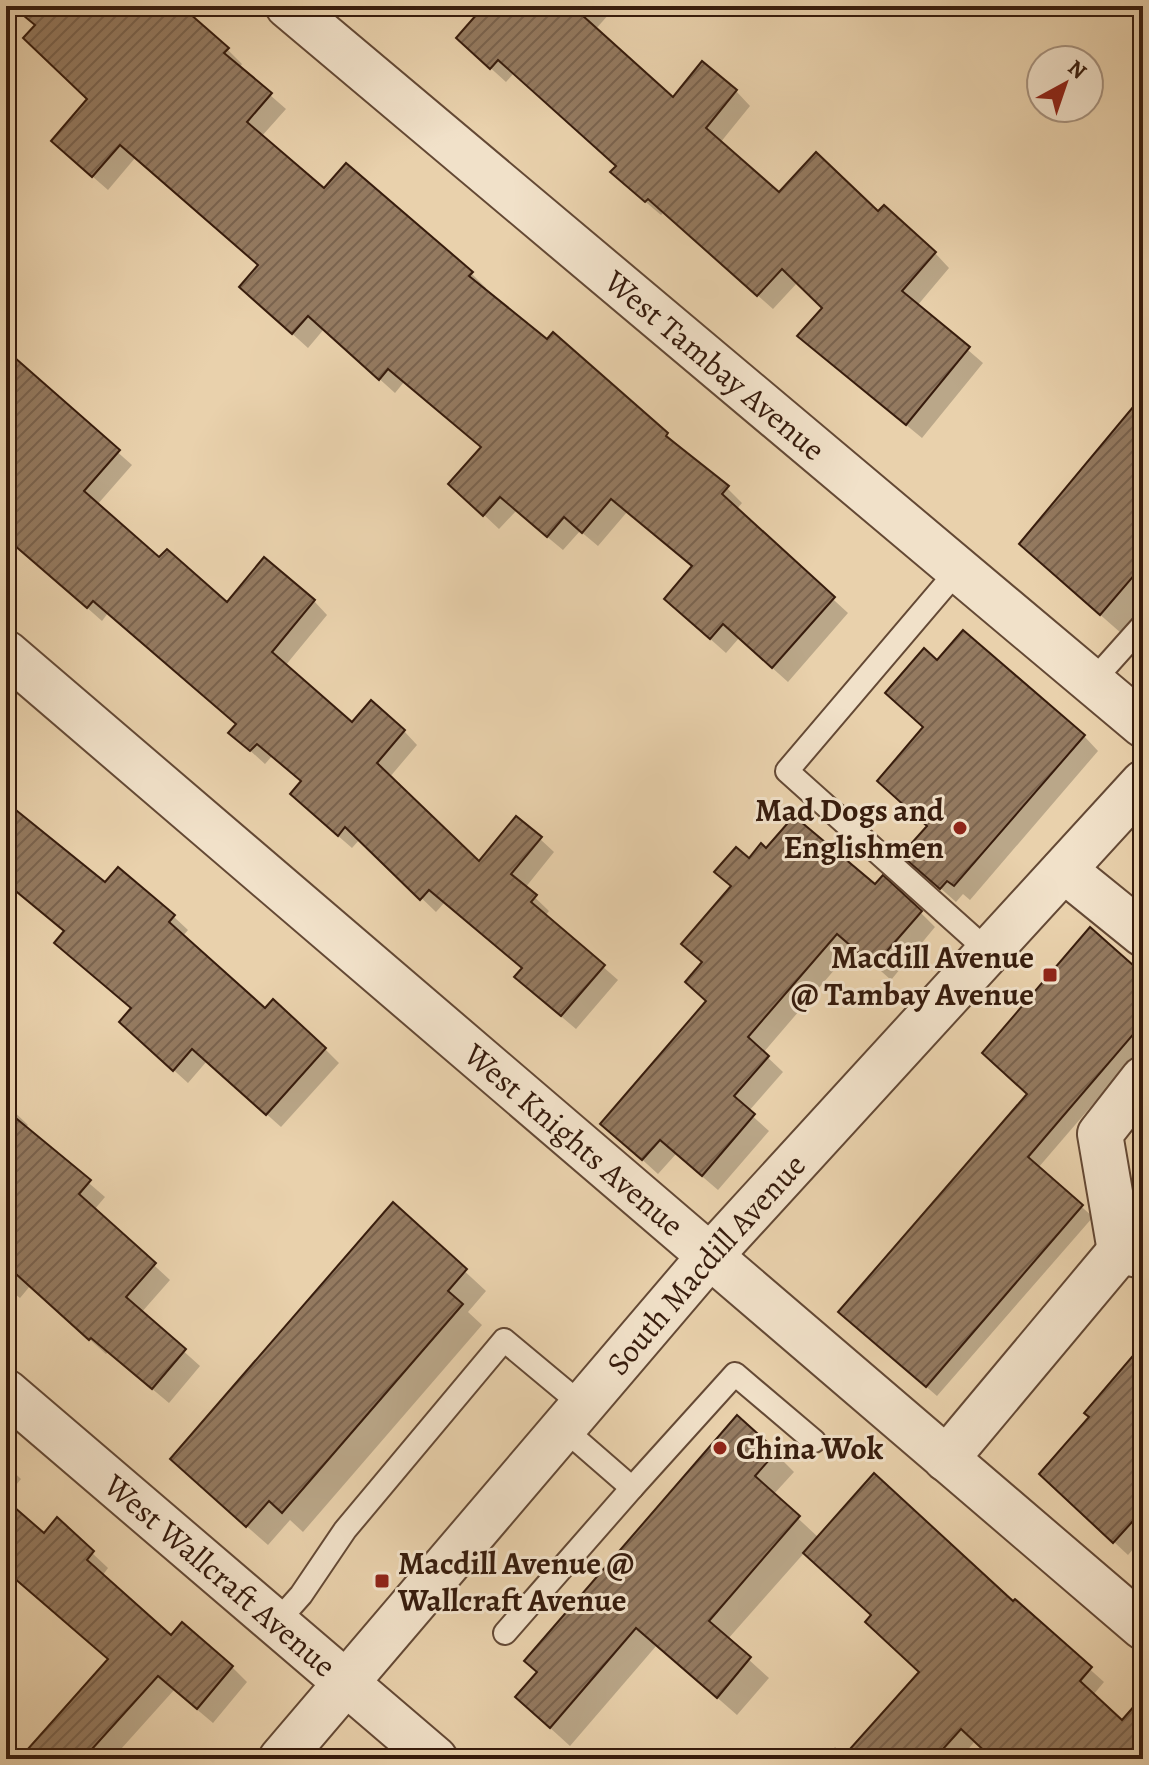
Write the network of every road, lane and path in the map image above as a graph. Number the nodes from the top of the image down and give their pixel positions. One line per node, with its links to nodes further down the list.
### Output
1 (288, 6): 2 (street, West Tambay Avenue)
2 (958, 570): 5 (street, West Tambay Avenue); 10 (lane)
3 (1143, 625): 5 (lane)
4 (6, 653): 13 (street, West Knights Avenue)
5 (1092, 682): 6 (street, West Tambay Avenue)
6 (1143, 725)
7 (1143, 783): 8 (street, South Macdill Avenue)
8 (1064, 870): 9 (street); 10 (street, South Macdill Avenue)
9 (1143, 934)
10 (989, 952): 13 (street, South Macdill Avenue)
11 (1143, 1079): 12 (street)
12 (1132, 1254): 17 (street)
13 (709, 1257): 15 (street, South Macdill Avenue); 17 (street, West Knights Avenue)
14 (6, 1392): 19 (street, West Wallcraft Avenue)
15 (573, 1417): 18 (lane); 19 (lane); 22 (street, South Macdill Avenue)
16 (814, 1441): 18 (lane)
17 (946, 1459): 20 (street, West Knights Avenue)
18 (632, 1488): 21 (lane)
19 (276, 1623): 22 (street, West Wallcraft Avenue)
20 (1143, 1627)
21 (505, 1633)
22 (345, 1682): 23 (street, South Macdill Avenue); 24 (street, West Wallcraft Avenue)
23 (281, 1759)
24 (435, 1759)

